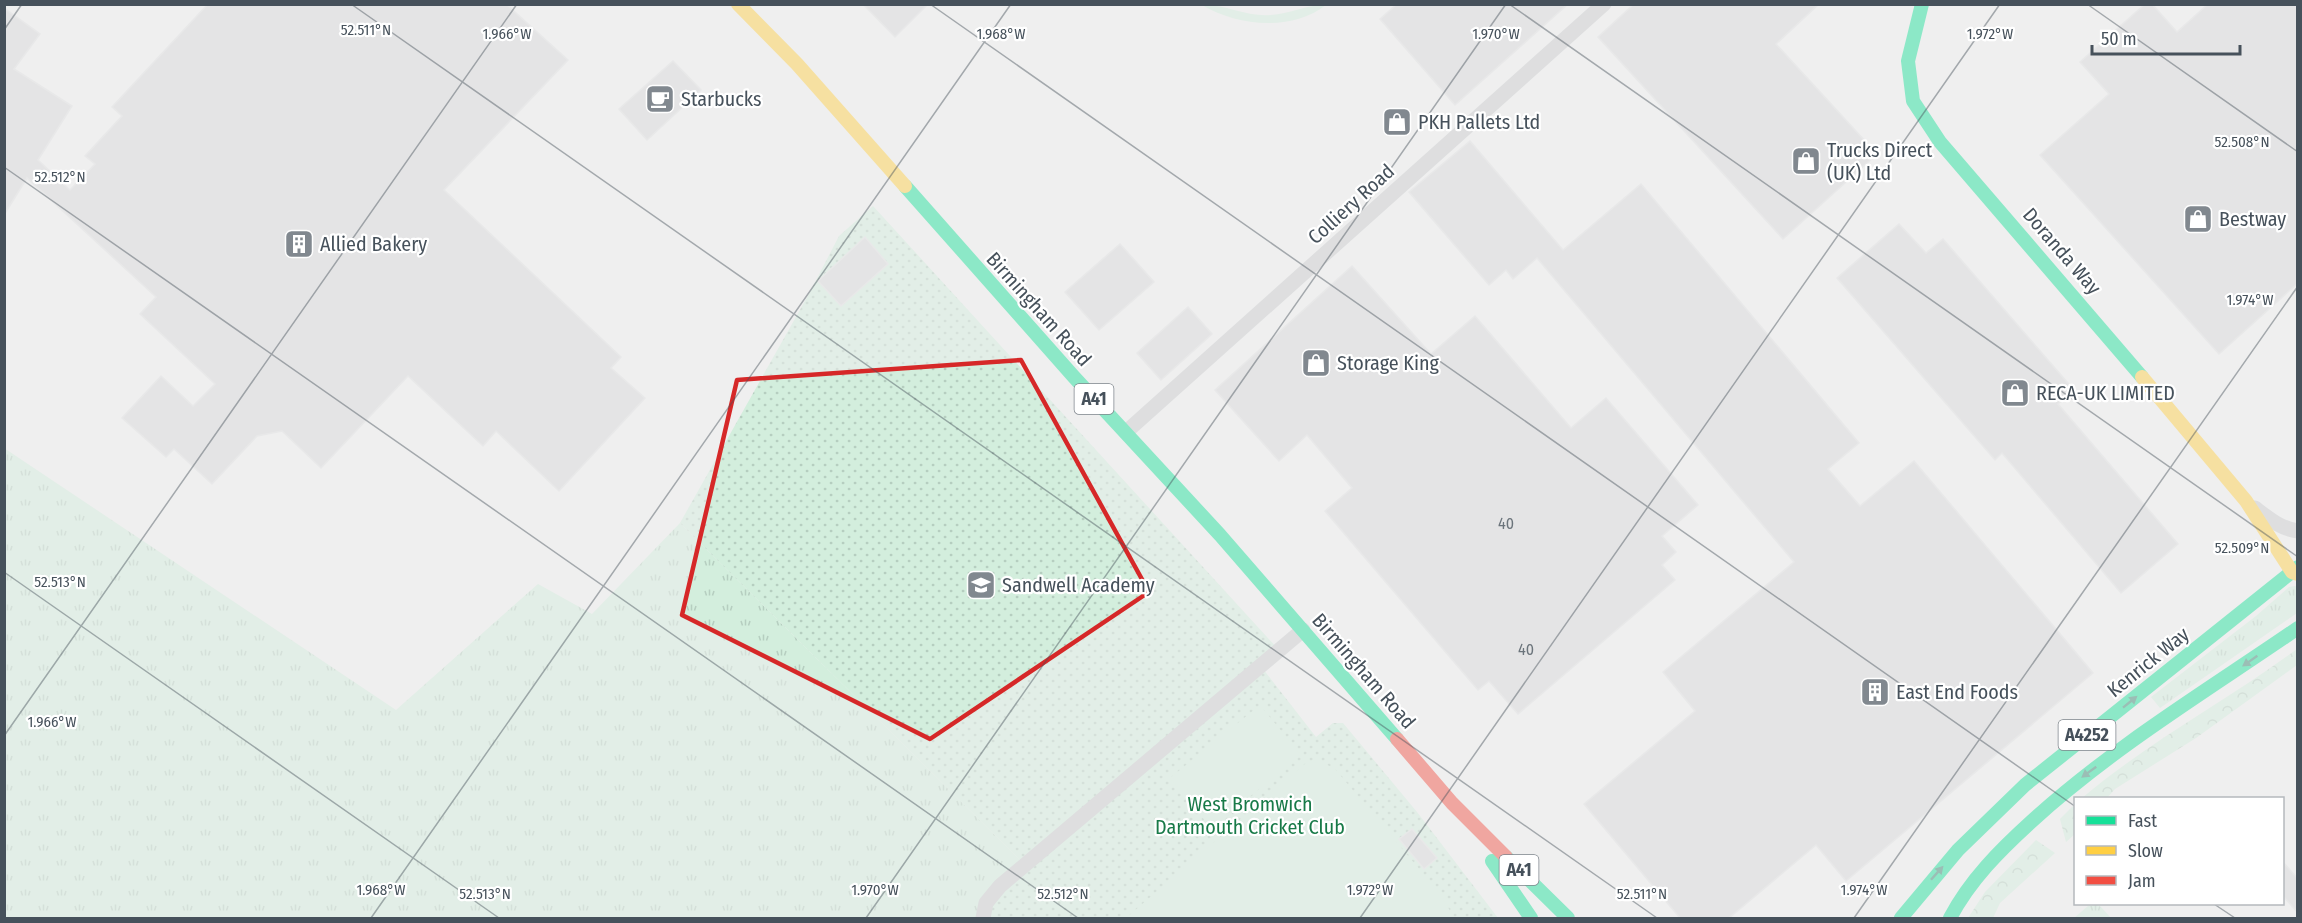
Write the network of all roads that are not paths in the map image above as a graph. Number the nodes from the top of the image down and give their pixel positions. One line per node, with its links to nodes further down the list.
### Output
1 (738, 4): 4 (main road, Birmingham Road / A41)
2 (1604, 4): 4 (street, Colliery Road)
3 (1922, 4): 5 (main road, Doranda Way)
4 (1125, 432): 9 (main road, Birmingham Road / A41)
5 (2246, 501): 6 (street, Doranda Way); 7 (main road, Doranda Way)
6 (2298, 531)
7 (2296, 571): 14 (main road, Kenrick Way / A4252, one-way to 7)
8 (2298, 628): 15 (main road, A4252, one-way to 15)
9 (1303, 630): 10 (main road, Birmingham Road / A41); 11 (street)
10 (1452, 803): 12 (main road, Birmingham Road / A41); 13 (main road, Birmingham Road / A41)
11 (983, 918)
12 (1531, 918)
13 (1568, 918)
14 (1900, 918)
15 (1950, 918)

